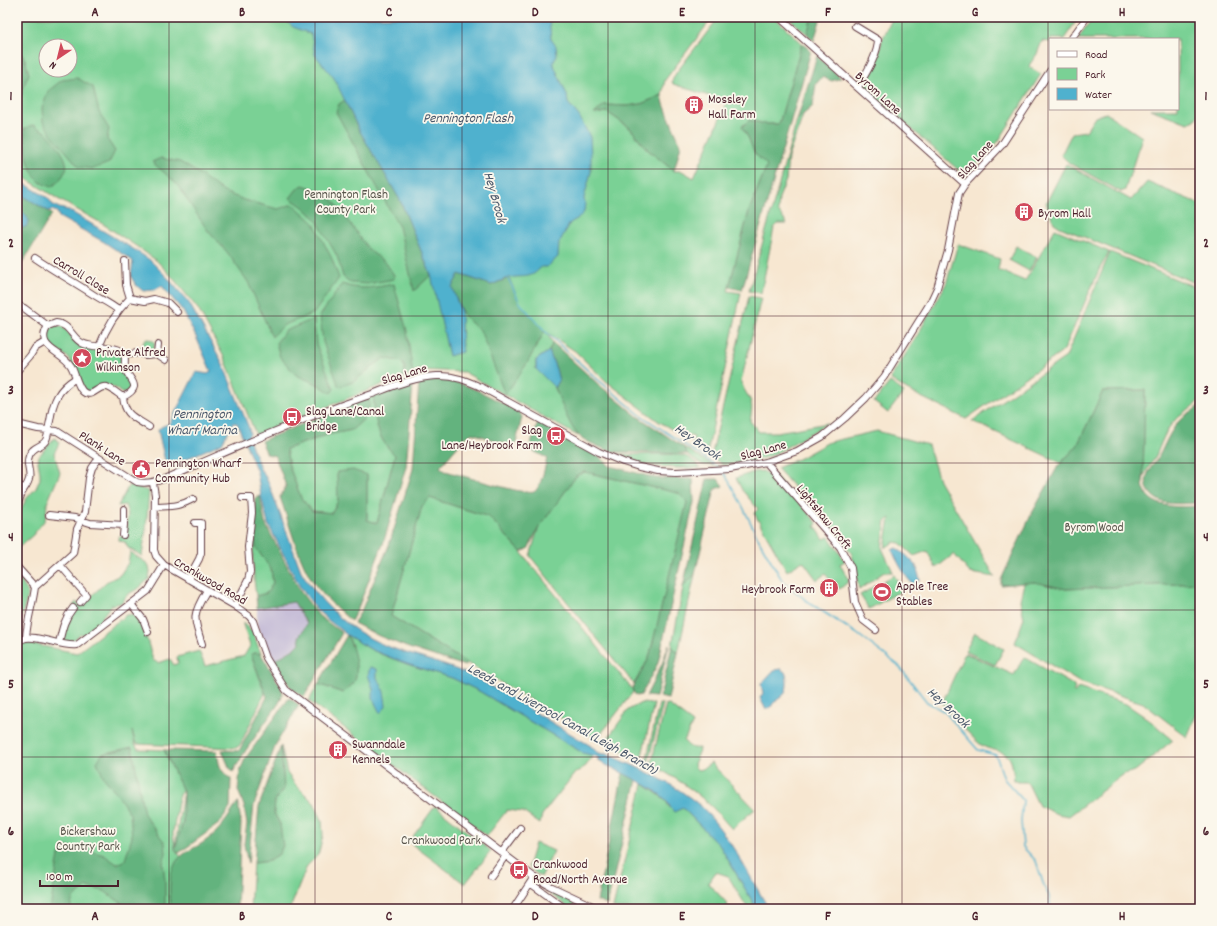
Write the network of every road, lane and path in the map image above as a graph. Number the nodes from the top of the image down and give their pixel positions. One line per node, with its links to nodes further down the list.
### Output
1 (779, 17): 6 (street, Byrom Lane)
2 (1086, 17): 4 (street)
3 (856, 26): 6 (street)
4 (1072, 38)
5 (1049, 73): 7 (street, Slag Lane)
6 (858, 88): 7 (street, Byrom Lane)
7 (965, 184): 28 (street, Slag Lane)
8 (35, 258): 12 (street, Carroll Close)
9 (124, 261): 10 (street)
10 (130, 298): 12 (street); 13 (street)
11 (17, 305): 14 (street)
12 (118, 310): 17 (street)
13 (177, 312)
14 (48, 326): 15 (street); 17 (street)
15 (45, 342): 21 (street); 22 (street)
16 (158, 345): 18 (street)
17 (99, 347): 19 (street)
18 (157, 354): 19 (street); 20 (street)
19 (125, 355): 23 (street)
20 (166, 360)
21 (17, 371)
22 (76, 378): 23 (street); 26 (street)
23 (123, 397): 25 (street)
24 (17, 424): 26 (street, Plank Lane)
25 (149, 427)
26 (49, 429): 27 (street, Plank Lane); 31 (street)
27 (99, 458): 29 (street, Plank Lane); 38 (street)
28 (766, 462): 29 (street, Slag Lane); 54 (street, Lightshaw Croft)
29 (153, 483): 35 (street, Crankwood Road)
30 (17, 484): 31 (street)
31 (24, 489): 34 (street)
32 (242, 498): 52 (street)
33 (193, 499): 35 (street)
34 (17, 507)
35 (155, 507): 42 (street, Crankwood Road)
36 (124, 509): 40 (street)
37 (49, 514): 38 (street)
38 (82, 519): 40 (street); 43 (street)
39 (194, 523): 45 (street)
40 (124, 526): 41 (street)
41 (123, 535)
42 (164, 565): 45 (street, Crankwood Road); 51 (street)
43 (61, 566): 46 (street); 49 (street)
44 (17, 567): 46 (street)
45 (188, 579): 48 (street, Crankwood Road)
46 (35, 587): 56 (street)
47 (91, 590): 49 (street)
48 (207, 590): 52 (street, Crankwood Road); 57 (street)
49 (86, 595): 50 (street)
50 (80, 602)
51 (131, 604): 55 (street); 56 (street)
52 (234, 606): 59 (street, Crankwood Road)
53 (73, 608): 56 (street)
54 (876, 630)
55 (148, 632)
56 (59, 644)
57 (202, 644)
58 (520, 828): 59 (street)
59 (504, 853): 60 (street); 61 (street, Crankwood Road)
60 (491, 876)
61 (534, 877): 62 (street); 65 (street, Crankwood Road)
62 (530, 883): 63 (street); 64 (street)
63 (513, 909)
64 (566, 909)
65 (600, 909)

